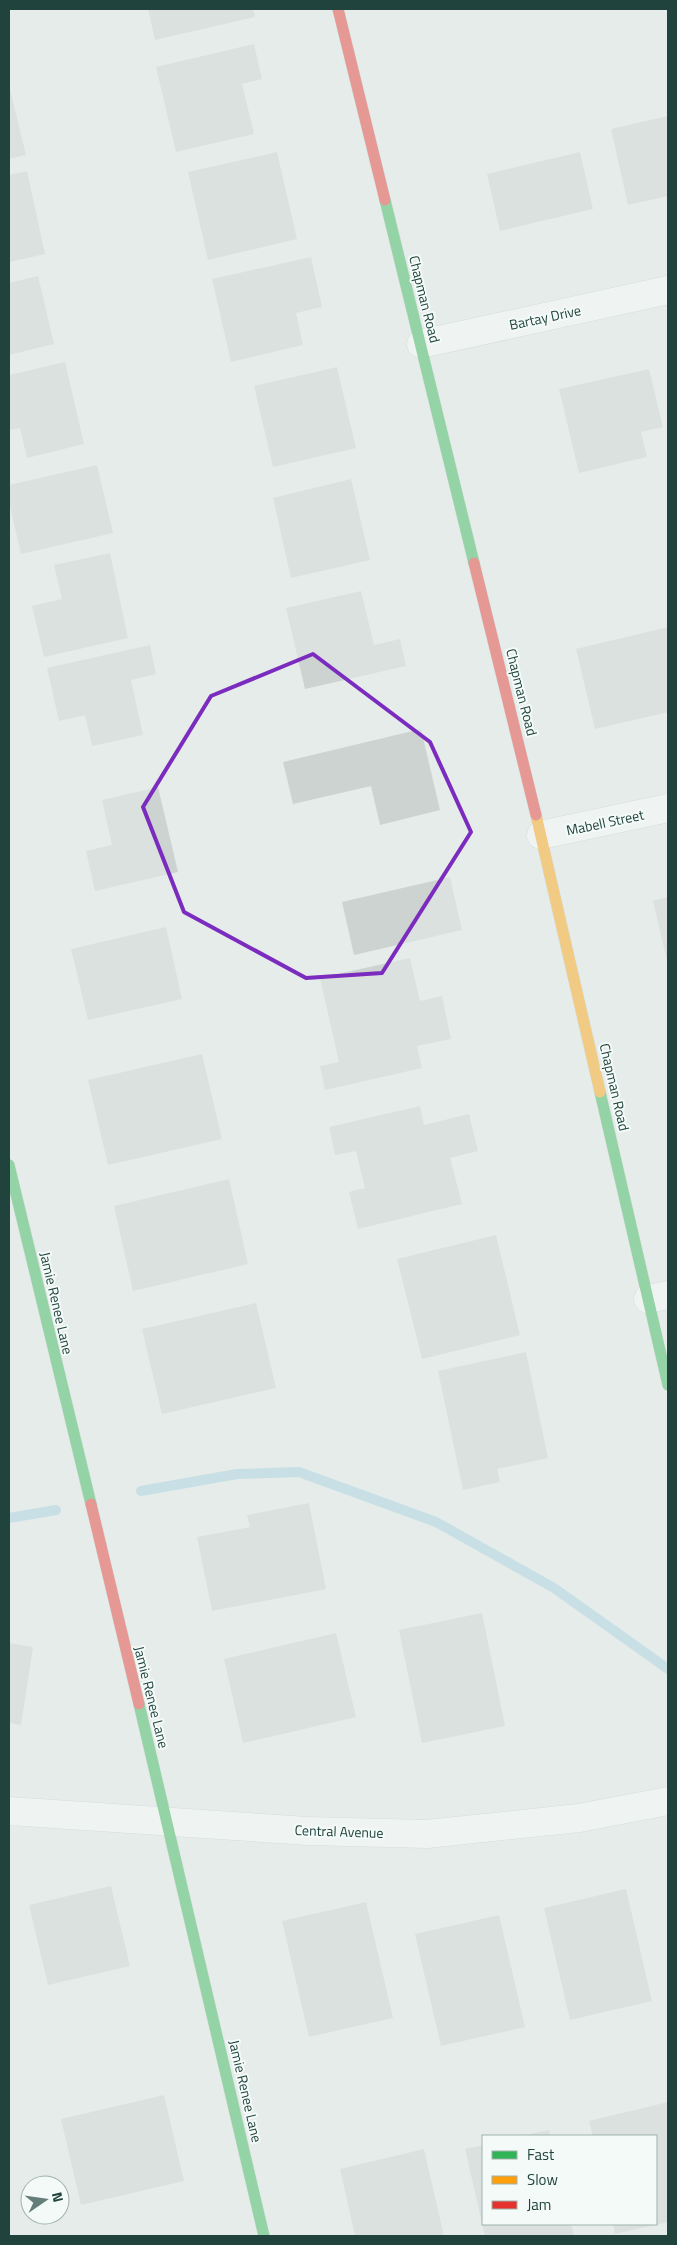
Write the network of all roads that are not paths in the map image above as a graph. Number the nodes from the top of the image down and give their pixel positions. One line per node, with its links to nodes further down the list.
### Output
1 (338, 9): 3 (street, Chapman Road)
2 (668, 290): 3 (street, Bartay Drive)
3 (421, 344): 5 (street, Chapman Road)
4 (668, 808): 5 (street, Mabell Street)
5 (541, 835): 7 (street, Chapman Road)
6 (9, 1165): 11 (street, Jamie Renee Lane)
7 (658, 1297): 8 (street, Chapman Road)
8 (668, 1385)
9 (668, 1801): 11 (street, Central Avenue)
10 (9, 1811): 11 (street, Central Avenue)
11 (168, 1822): 12 (street, Jamie Renee Lane)
12 (264, 2236)

